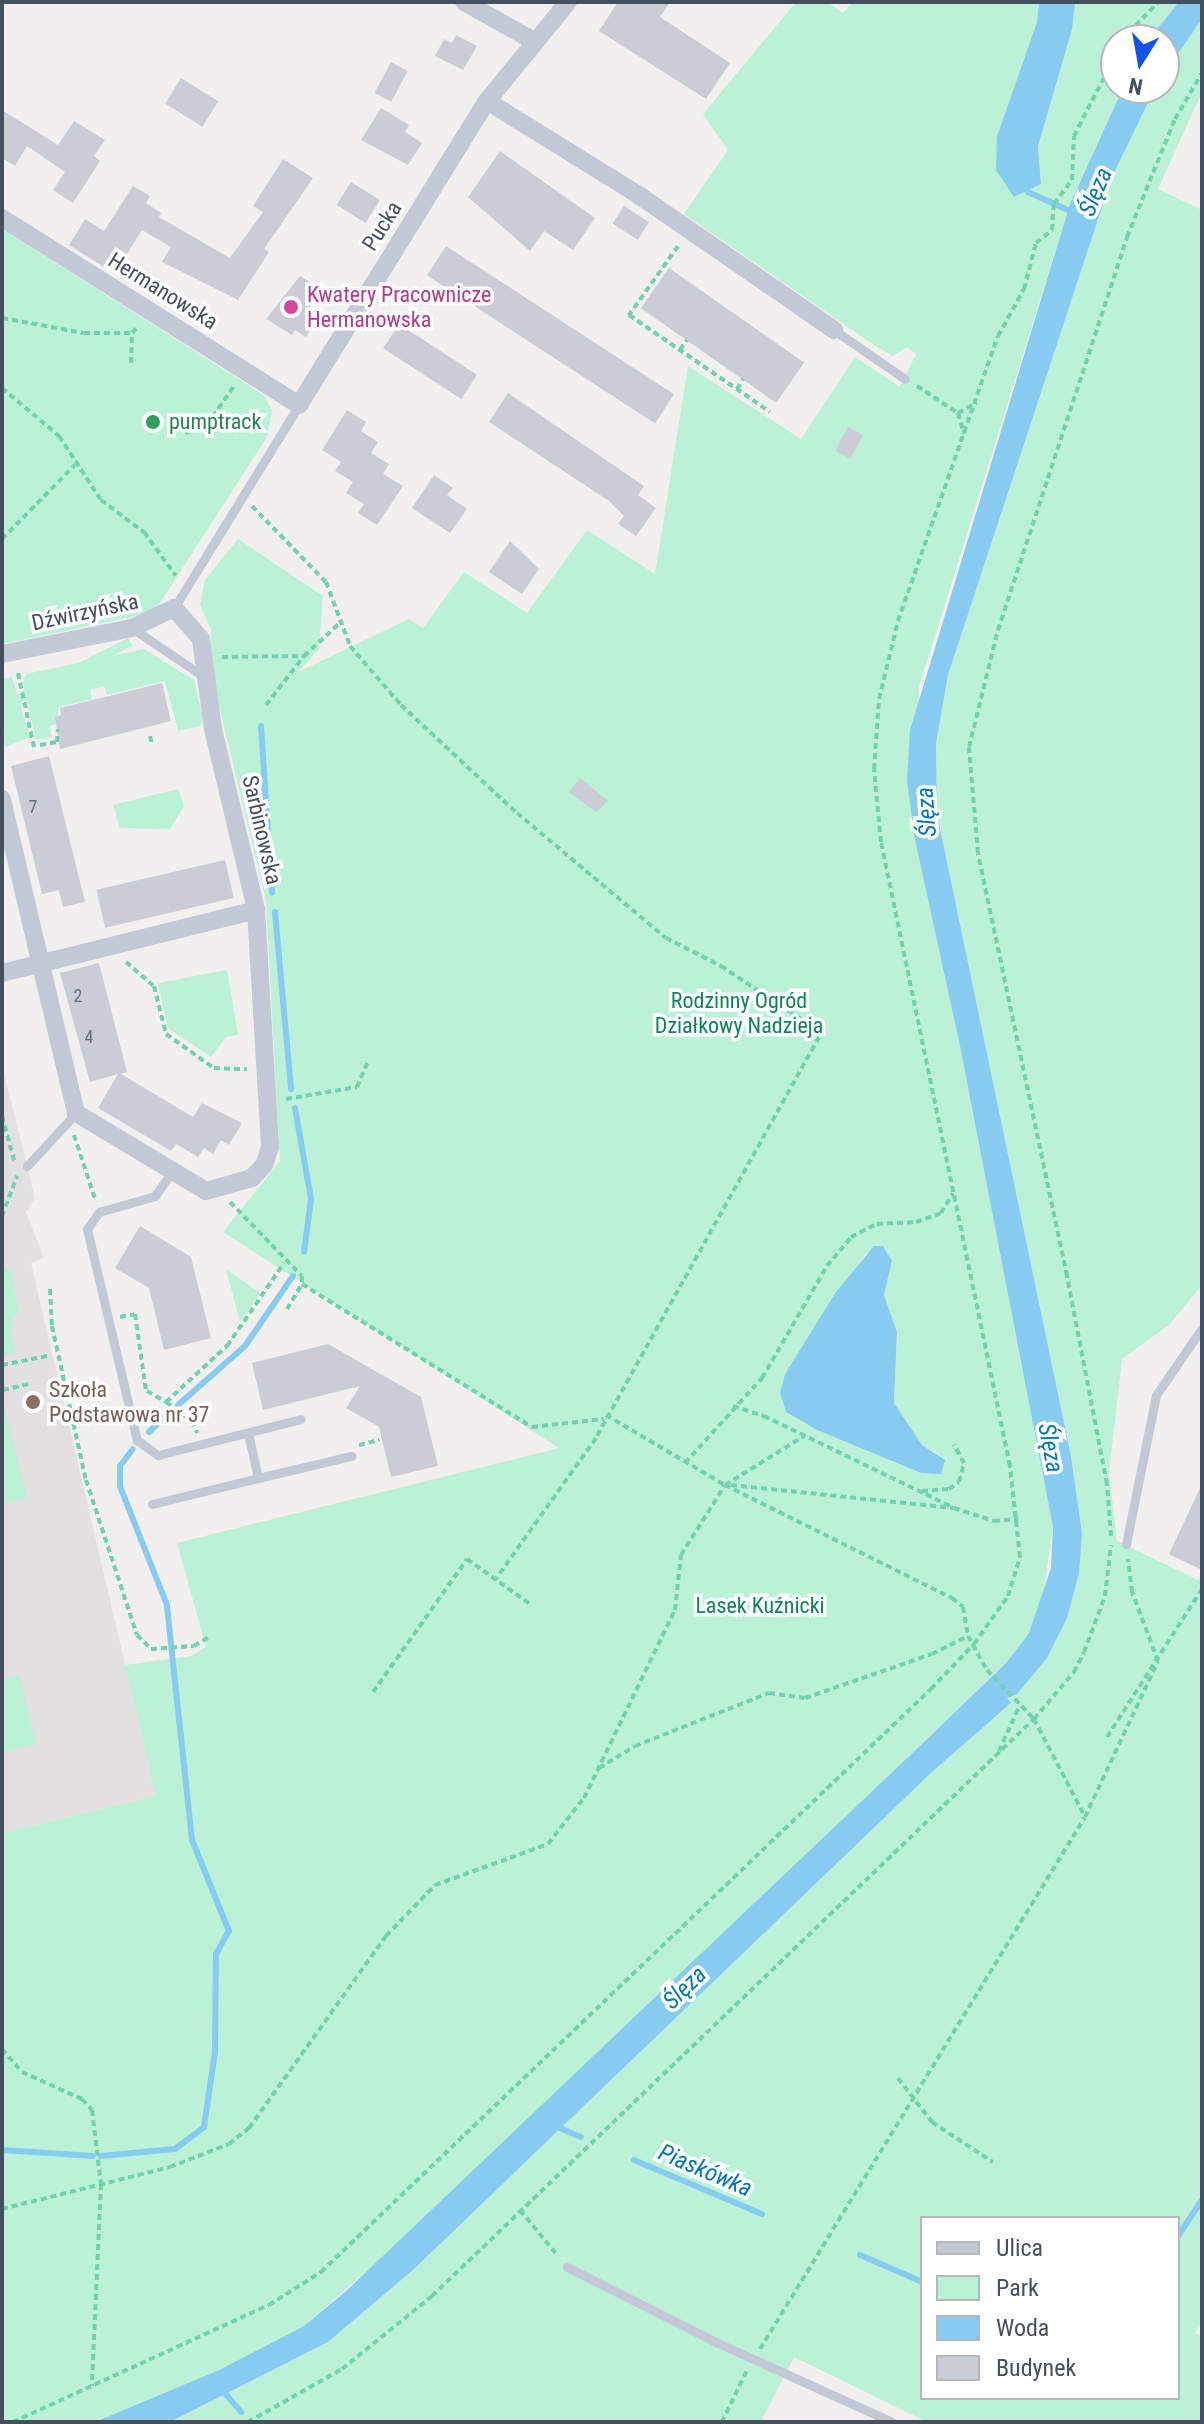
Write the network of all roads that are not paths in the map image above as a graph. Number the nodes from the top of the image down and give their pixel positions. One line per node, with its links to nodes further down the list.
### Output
1 (464, 2): 3 (street)
2 (568, 2): 3 (street, Pucka)
3 (534, 41): 4 (street, Pucka)
4 (487, 101): 6 (street); 8 (street, Pucka)
5 (2, 218): 8 (street, Hermanowska)
6 (834, 330): 7 (lane)
7 (905, 379)
8 (299, 405): 9 (lane, Pucka)
9 (174, 608): 10 (street, Dźwirzyńska); 12 (street, Sarbinowska)
10 (132, 628): 11 (street, Dźwirzyńska); 12 (lane)
11 (2, 654)
12 (202, 667): 14 (street, Sarbinowska)
13 (2, 799): 15 (street)
14 (256, 910): 15 (street, Sarbinowska); 19 (street)
15 (40, 964): 16 (street, Sarbinowska); 17 (street)
16 (2, 973)
17 (72, 1116): 18 (lane); 19 (street)
18 (27, 1166)
19 (171, 1173): 22 (lane)
20 (1202, 1328): 26 (lane)
21 (301, 1419): 22 (lane)
22 (248, 1433): 24 (lane)
23 (351, 1456): 24 (lane)
24 (258, 1478): 25 (lane)
25 (152, 1504)
26 (1126, 1544)
27 (567, 2267): 28 (lane)
28 (892, 2422)

